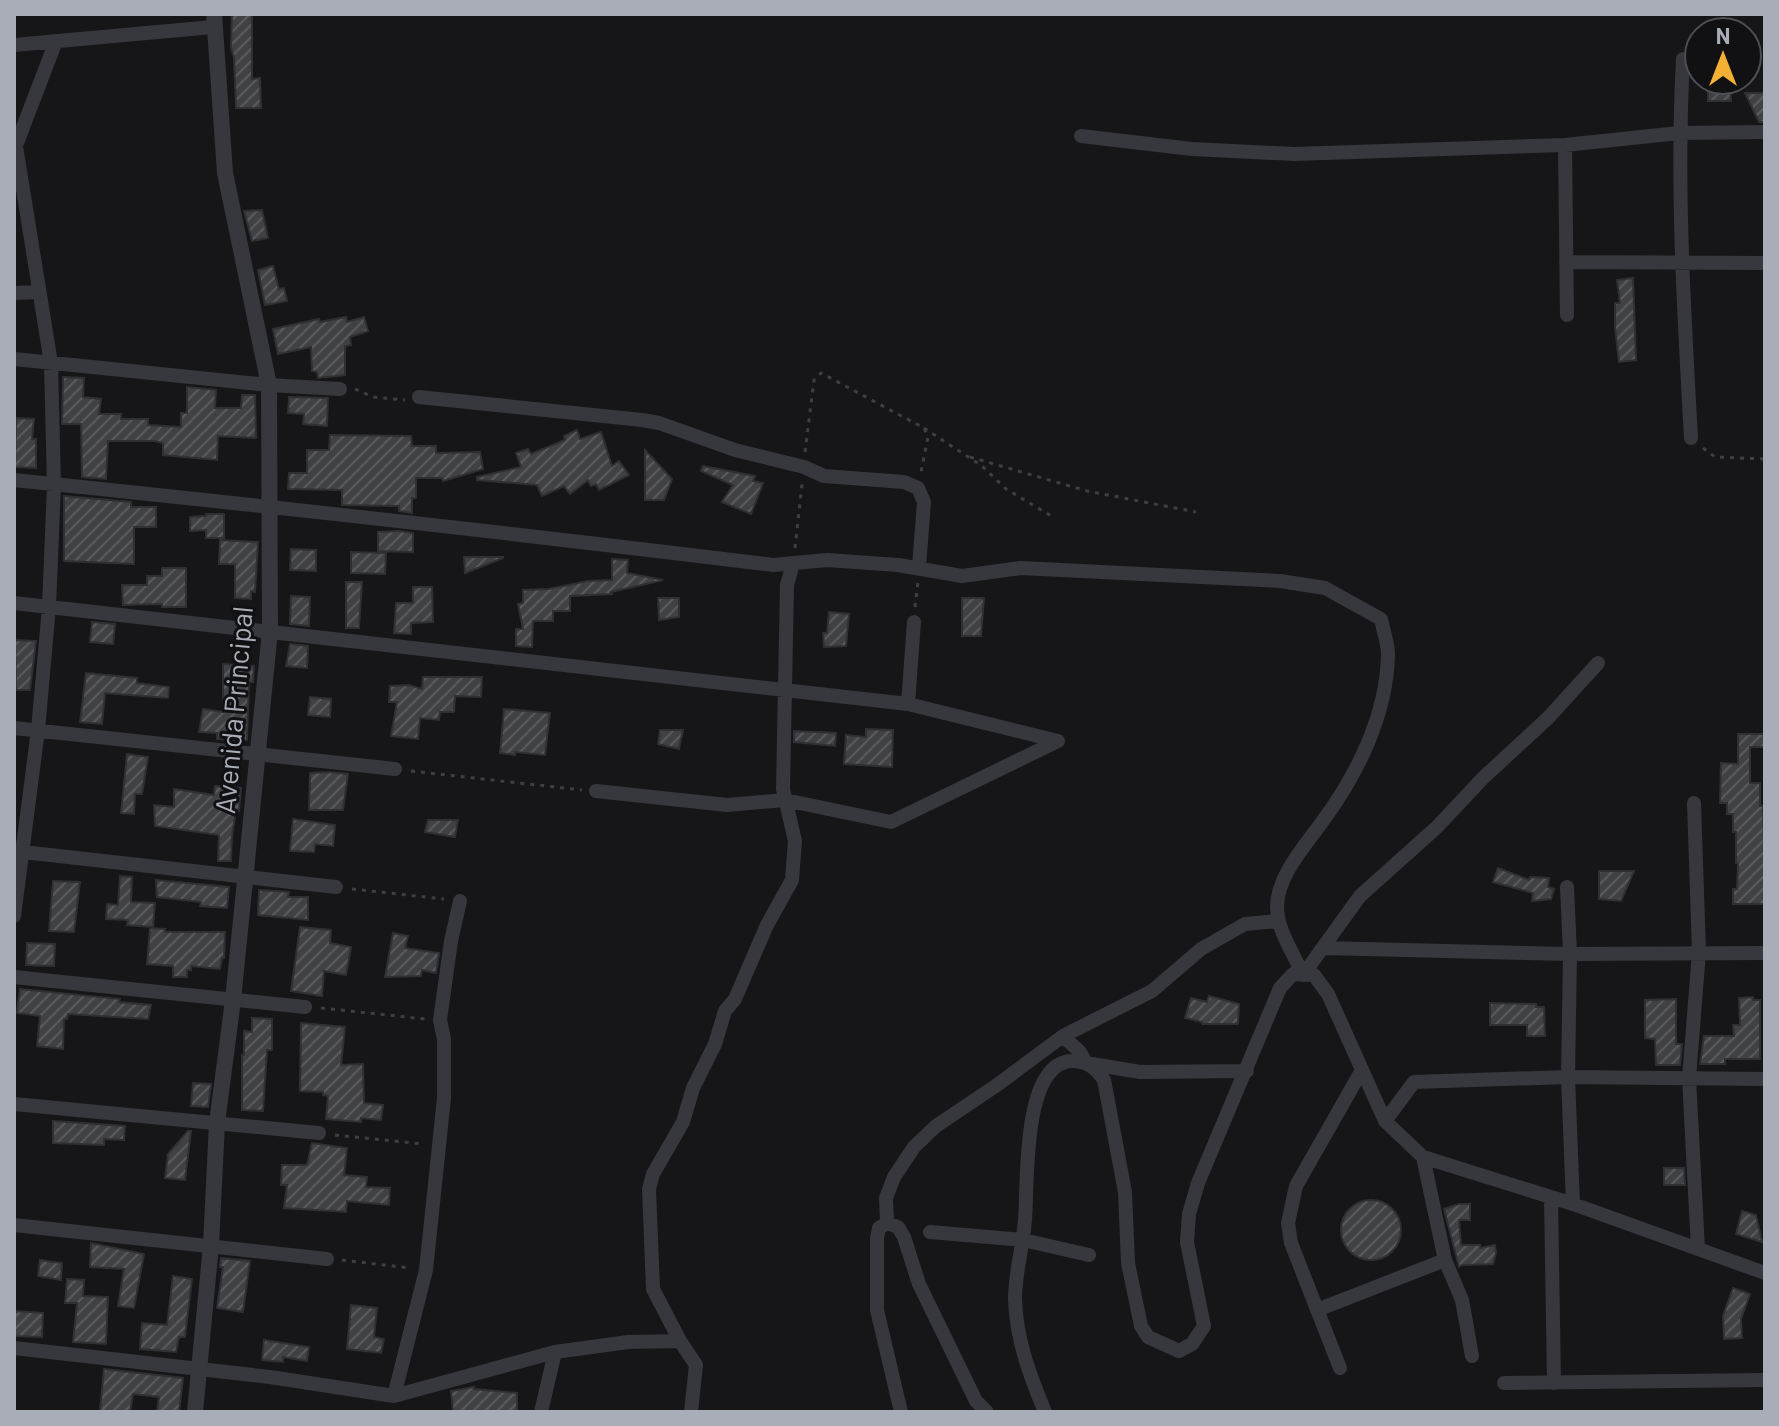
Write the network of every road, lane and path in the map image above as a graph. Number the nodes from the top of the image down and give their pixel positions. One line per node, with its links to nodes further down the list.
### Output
1 (214, 20): 2 (street); 19 (street, Avenida Principal)
2 (56, 41): 3 (street); 8 (street)
3 (14, 45)
4 (1683, 59): 6 (street)
5 (1765, 132): 6 (street)
6 (1679, 133): 9 (street); 12 (street)
7 (1081, 136): 9 (street)
8 (15, 138): 10 (street)
9 (1565, 145): 11 (street)
10 (17, 168): 14 (street)
11 (1566, 262): 12 (street); 16 (street)
12 (1681, 263): 13 (street); 23 (street)
13 (1765, 263)
14 (39, 292): 15 (street); 18 (street)
15 (14, 293)
16 (1567, 315)
17 (14, 359): 18 (street)
18 (51, 363): 19 (street); 28 (street)
19 (269, 385): 20 (street); 30 (street, Avenida Principal)
20 (340, 389): 21 (path)
21 (419, 397): 26 (street)
22 (924, 428): 24 (path); 26 (path); 29 (path)
23 (1691, 438): 25 (path)
24 (970, 457): 31 (path); 32 (path)
25 (1765, 459)
26 (804, 467): 29 (street); 33 (path)
27 (14, 480): 28 (street)
28 (54, 485): 30 (street); 36 (street)
29 (918, 488): 34 (street)
30 (269, 509): 33 (street); 38 (street, Avenida Principal)
31 (1196, 512)
32 (1053, 517)
33 (793, 564): 34 (street); 40 (street)
34 (919, 567): 37 (path); 55 (street)
35 (14, 603): 36 (street)
36 (49, 607): 38 (street); 43 (street)
37 (914, 622): 41 (street)
38 (270, 631): 40 (street); 44 (street, Avenida Principal)
39 (1598, 663): 56 (street)
40 (787, 690): 41 (street); 47 (street)
41 (908, 704): 47 (street)
42 (14, 728): 43 (street)
43 (38, 730): 44 (street); 49 (street)
44 (258, 754): 45 (street); 50 (street, Avenida Principal)
45 (395, 769): 46 (path)
46 (596, 791): 47 (street)
47 (785, 800): 92 (street)
48 (1694, 803): 57 (street)
49 (19, 852): 50 (street); 54 (street)
50 (246, 877): 51 (street); 62 (street, Avenida Principal)
51 (336, 887): 53 (path)
52 (1567, 887): 59 (street)
53 (460, 901): 64 (street)
54 (14, 916)
55 (1277, 921): 60 (street); 65 (street)
56 (1323, 948): 59 (street); 60 (street)
57 (1699, 952): 58 (street); 59 (street); 70 (street)
58 (1765, 953)
59 (1570, 954): 69 (street)
60 (1303, 975): 67 (street); 68 (street)
61 (14, 977): 62 (street)
62 (233, 1000): 63 (street); 74 (street, Avenida Principal)
63 (305, 1007): 64 (path)
64 (440, 1020): 76 (street)
65 (1063, 1036): 66 (street); 80 (street)
66 (1086, 1063): 68 (street); 68 (street); 83 (street)
67 (1362, 1070): 73 (street); 91 (street)
68 (1247, 1071)
69 (1568, 1077): 70 (street); 73 (street); 79 (street)
70 (1689, 1078): 71 (street); 85 (street)
71 (1765, 1079)
72 (14, 1104): 74 (street)
73 (1385, 1121): 77 (street)
74 (217, 1123): 75 (street); 84 (street, Avenida Principal)
75 (319, 1133): 76 (path)
76 (437, 1145): 89 (street)
77 (1423, 1157): 78 (street); 88 (street)
78 (1551, 1197): 79 (street); 100 (street)
79 (1573, 1204): 85 (street)
80 (887, 1223): 105 (street); 106 (street)
81 (14, 1225): 84 (street)
82 (930, 1232): 83 (street)
83 (1023, 1240): 86 (street); 107 (street)
84 (211, 1245): 87 (street); 97 (street, Avenida Principal)
85 (1698, 1249): 90 (street)
86 (1089, 1255)
87 (327, 1259): 89 (path)
88 (1445, 1260): 91 (street); 95 (street)
89 (426, 1270): 101 (street)
90 (1763, 1275)
91 (1317, 1310): 96 (street)
92 (680, 1341): 94 (street); 104 (street)
93 (14, 1348): 97 (street)
94 (555, 1352): 101 (street); 103 (street)
95 (1472, 1356)
96 (1340, 1368)
97 (201, 1369): 101 (street); 102 (street, Avenida Principal)
98 (1765, 1380): 100 (street)
99 (1504, 1383): 100 (street)
100 (1554, 1383)
101 (394, 1396)
102 (195, 1412)
103 (541, 1412)
104 (691, 1412)
105 (901, 1412)
106 (987, 1412)
107 (1045, 1412)

